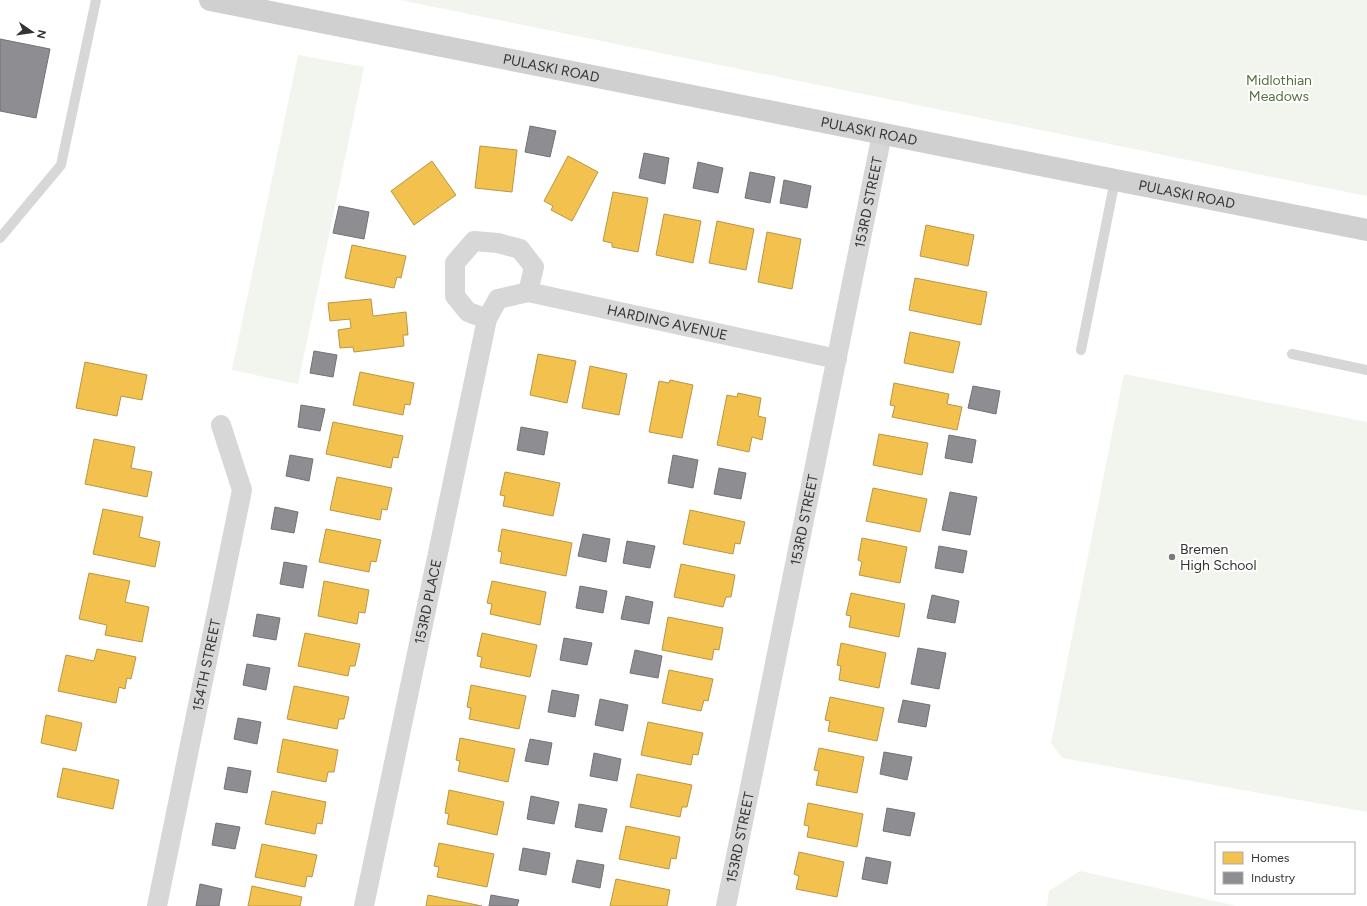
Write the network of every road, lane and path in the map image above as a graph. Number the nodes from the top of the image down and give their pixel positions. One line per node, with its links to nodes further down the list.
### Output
1 (96, 0): 6 (lane)
2 (210, 0): 3 (main road, PULASKI ROAD)
3 (882, 134): 4 (main road, PULASKI ROAD); 12 (street, 153RD STREET)
4 (1115, 180): 5 (main road, PULASKI ROAD); 10 (lane)
5 (1367, 230)
6 (0, 238)
7 (528, 292): 8 (street, HARDING AVENUE); 9 (street); 12 (street, HARDING AVENUE)
8 (498, 299): 9 (street, 153RD PLACE)
9 (487, 319): 16 (street, 153RD PLACE)
10 (1081, 350)
11 (1292, 354): 13 (lane)
12 (836, 359): 17 (street, 153RD STREET)
13 (1367, 370)
14 (221, 425): 15 (street, 154TH STREET)
15 (157, 906)
16 (364, 906)
17 (726, 906)

